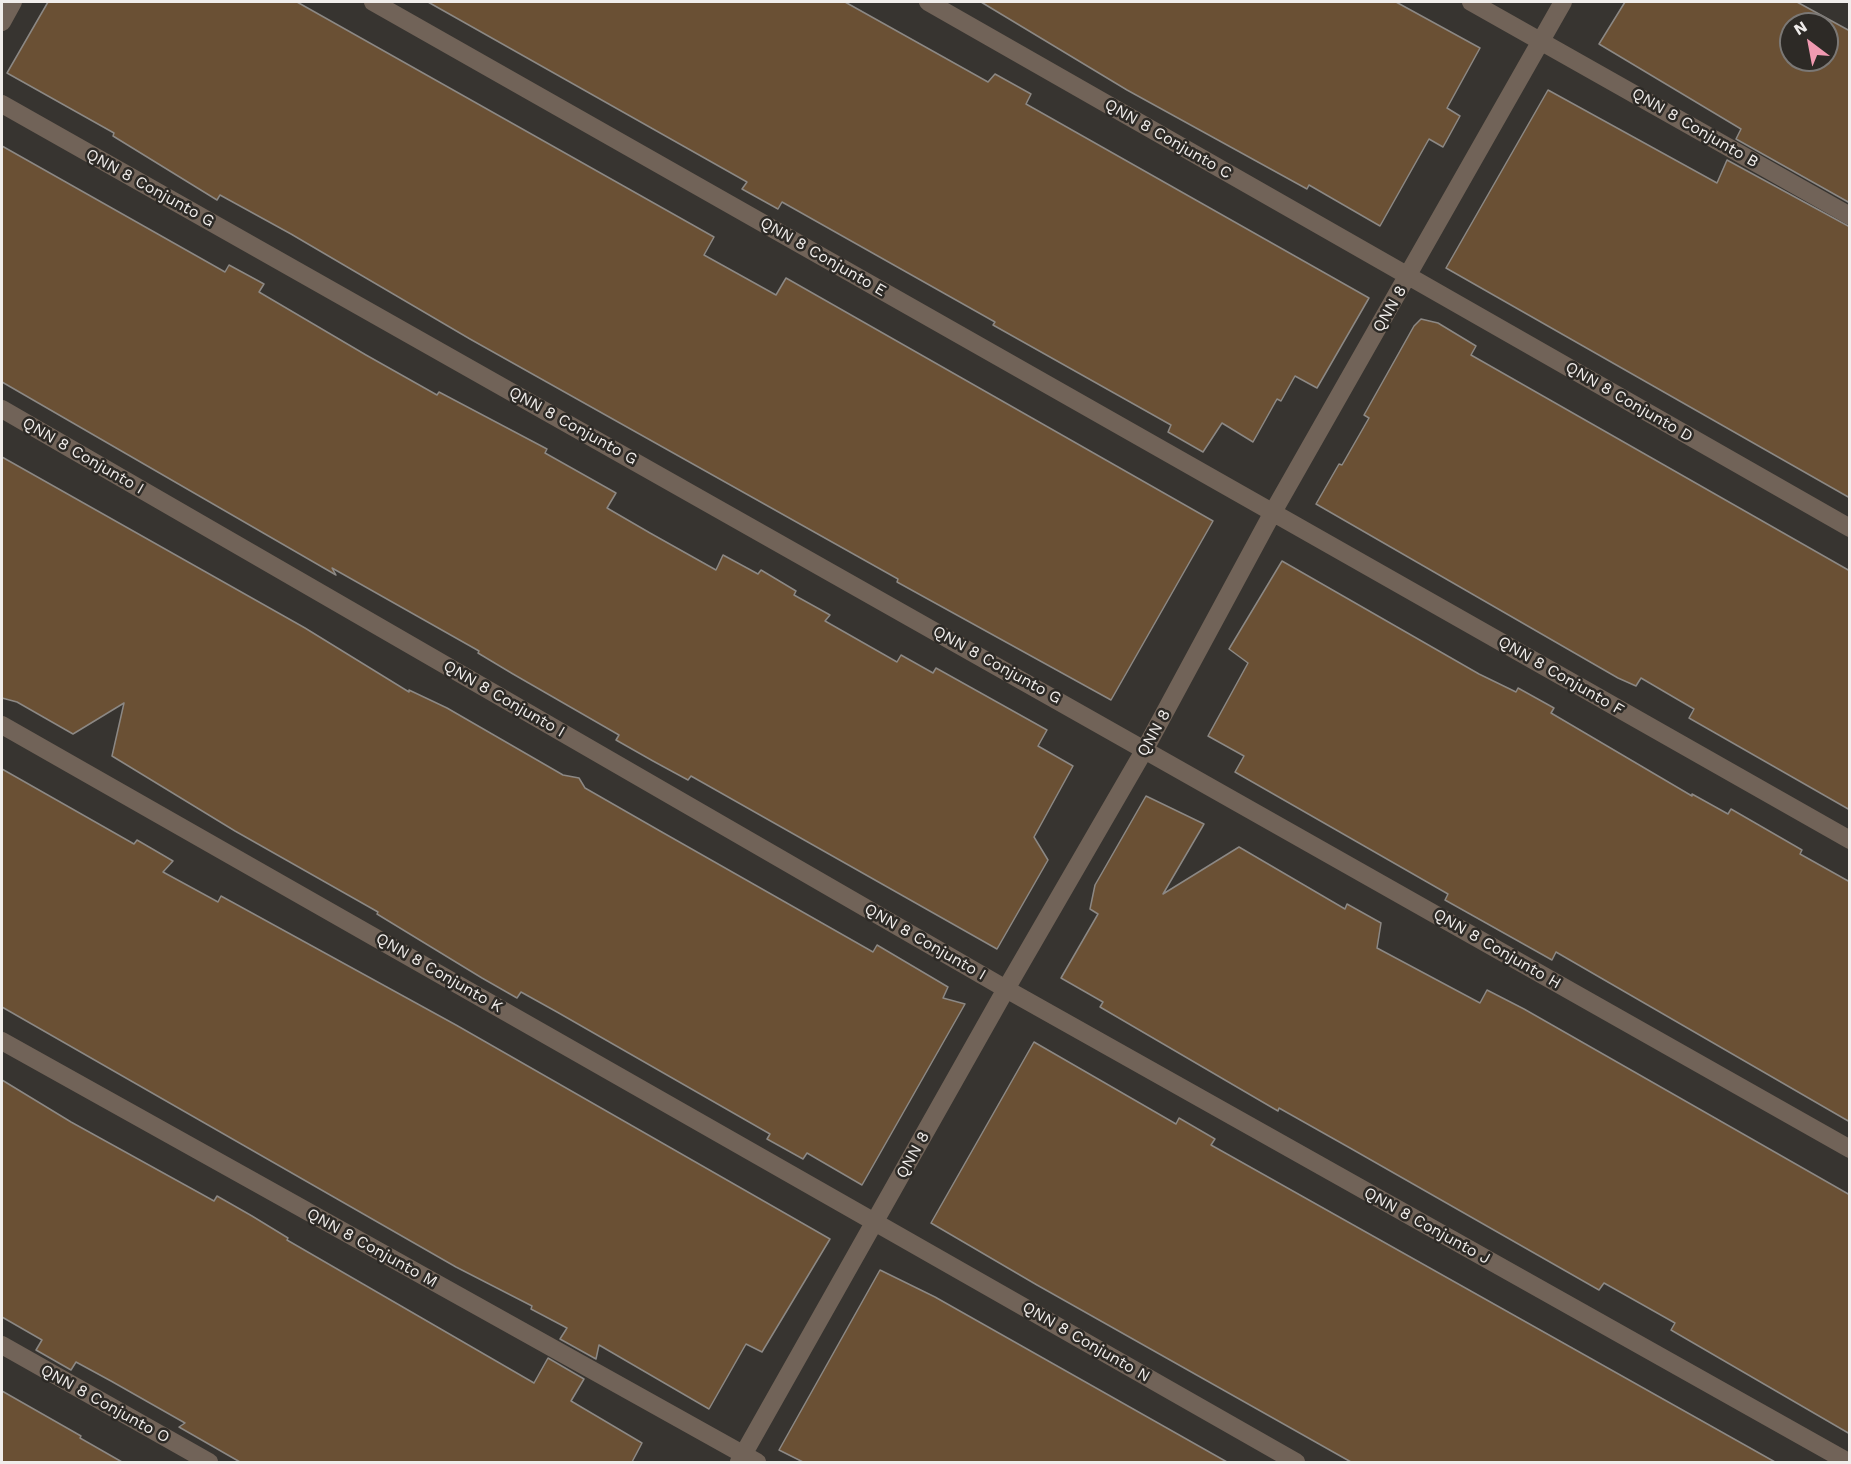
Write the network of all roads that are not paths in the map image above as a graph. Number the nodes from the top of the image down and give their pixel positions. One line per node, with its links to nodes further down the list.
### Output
1 (13, 2): 6 (street)
2 (373, 2): 12 (street, QNN 8 Conjunto E)
3 (928, 2): 10 (street, QNN 8 Conjunto C)
4 (1471, 2): 7 (street, QNN 8 Conjunto B)
5 (1563, 2): 7 (street, QNN 8)
6 (2, 22)
7 (1541, 41): 9 (street, QNN 8 Conjunto B); 10 (street, QNN 8)
8 (2, 104): 15 (street, QNN 8 Conjunto G)
9 (1850, 216)
10 (1408, 276): 12 (street, QNN 8); 13 (street, QNN 8 Conjunto D)
11 (2, 409): 17 (street, QNN 8 Conjunto I)
12 (1273, 512): 15 (street, QNN 8); 16 (street, QNN 8 Conjunto F)
13 (1850, 528)
14 (2, 725): 20 (street, QNN 8 Conjunto K)
15 (1145, 749): 17 (street, QNN 8); 19 (street, QNN 8 Conjunto H)
16 (1850, 840)
17 (1006, 988): 20 (street, QNN 8); 25 (street, QNN 8 Conjunto J)
18 (2, 1041): 22 (street, QNN 8 Conjunto M)
19 (1850, 1149)
20 (876, 1222): 22 (street, QNN 8); 24 (street, QNN 8 Conjunto N)
21 (2, 1345): 23 (street, QNN 8 Conjunto O)
22 (746, 1460)
23 (209, 1462)
24 (1296, 1462)
25 (1848, 1462)

